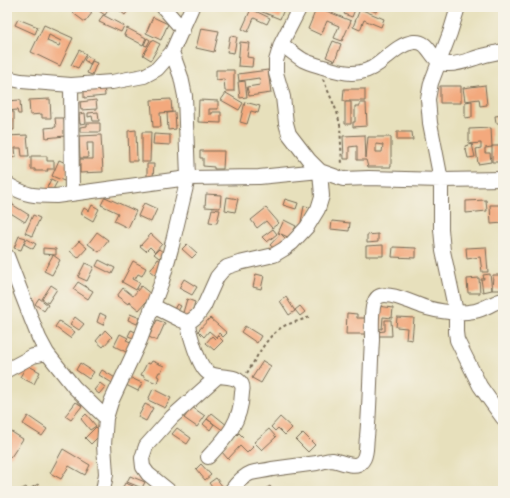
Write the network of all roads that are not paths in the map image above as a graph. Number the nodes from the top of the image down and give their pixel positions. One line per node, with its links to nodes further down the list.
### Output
1 (163, 7): 5 (street)
2 (192, 7): 5 (street)
3 (300, 7): 6 (street)
4 (458, 7): 9 (street)
5 (183, 30): 8 (street)
6 (281, 44): 9 (street); 12 (street)
7 (503, 51): 9 (street)
8 (172, 52): 11 (street); 13 (street)
9 (438, 62): 15 (street)
10 (7, 78): 11 (street)
11 (71, 85): 17 (street)
12 (320, 171): 13 (street); 15 (street); 22 (street)
13 (188, 178): 17 (street); 20 (street)
14 (503, 179): 15 (street)
15 (441, 180): 21 (street)
16 (7, 184): 17 (street)
17 (72, 194)
18 (7, 256): 23 (street)
19 (503, 300): 21 (street)
20 (153, 306): 22 (street); 26 (street)
21 (456, 312): 27 (street); 31 (street)
22 (187, 322): 25 (street)
23 (48, 353): 24 (street); 26 (street)
24 (7, 370)
25 (218, 376): 28 (street); 30 (street)
26 (106, 418): 29 (street)
27 (503, 418)
28 (208, 457)
29 (103, 491)
30 (169, 491)
31 (231, 491)

